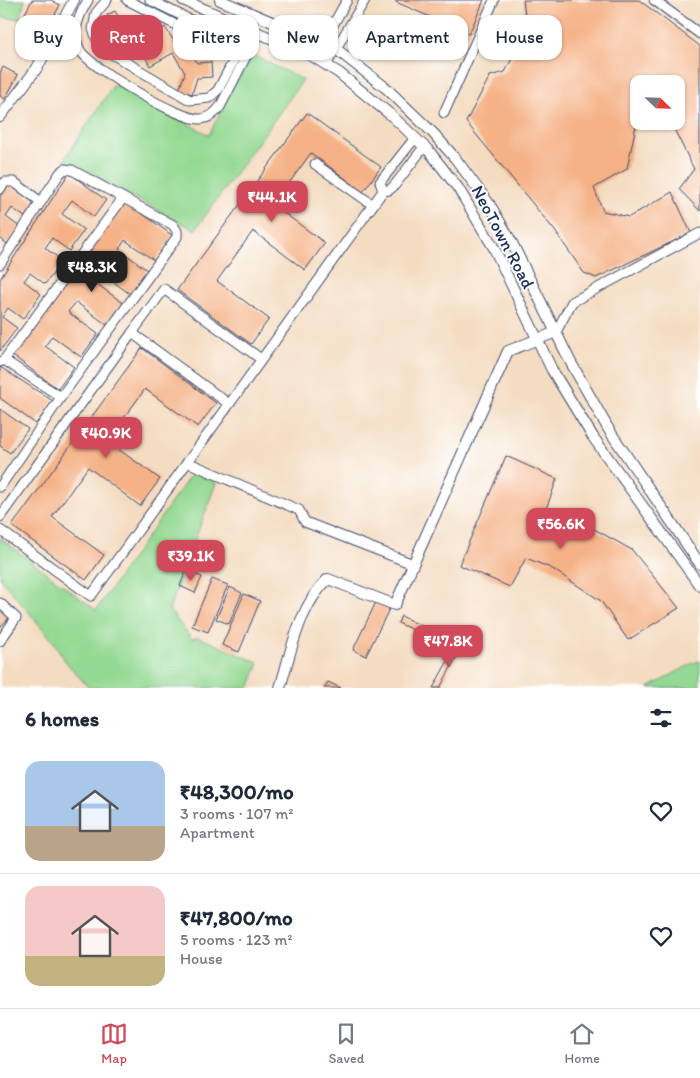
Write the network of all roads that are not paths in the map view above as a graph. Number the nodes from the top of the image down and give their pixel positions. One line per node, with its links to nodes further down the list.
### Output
1 (74, 0): 26 (street)
2 (88, 0): 21 (street)
3 (107, 0): 20 (street)
4 (127, 0): 16 (street)
5 (150, 0): 12 (street)
6 (183, 0): 13 (street, NeoTown Road)
7 (220, 0): 15 (street, NeoTown Road)
8 (346, 0): 14 (street)
9 (365, 0): 18 (street)
10 (494, 0): 25 (street)
11 (654, 0): 17 (street)
12 (180, 15)
13 (217, 15)
14 (338, 15)
15 (269, 20)
16 (173, 23)
17 (700, 34)
18 (338, 46)
19 (338, 51): 37 (street, NeoTown Road)
20 (232, 60)
21 (241, 60)
22 (318, 60): 24 (street, NeoTown Road)
23 (329, 60): 24 (street)
24 (326, 65): 27 (street, NeoTown Road)
25 (444, 113)
26 (0, 117)
27 (415, 138): 28 (street, NeoTown Road); 31 (street)
28 (424, 147): 31 (street); 39 (street, NeoTown Road)
29 (316, 164): 34 (street)
30 (0, 189): 33 (street)
31 (383, 191): 34 (street)
32 (123, 198): 33 (street); 41 (street); 42 (street)
33 (41, 202): 36 (street)
34 (373, 205): 40 (street)
35 (700, 233): 37 (street)
36 (0, 264)
37 (556, 332): 39 (street); 49 (street, NeoTown Road)
38 (132, 334): 40 (street); 43 (street); 46 (street)
39 (536, 338): 48 (street); 50 (street, NeoTown Road)
40 (261, 359): 43 (street)
41 (2, 361): 42 (street)
42 (61, 397): 45 (street)
43 (229, 404): 44 (street)
44 (187, 462): 47 (street); 48 (street)
45 (0, 487)
46 (0, 517)
47 (0, 530)
48 (413, 564): 53 (street)
49 (700, 564)
50 (700, 586)
51 (0, 602): 52 (street)
52 (0, 641)
53 (280, 688)

